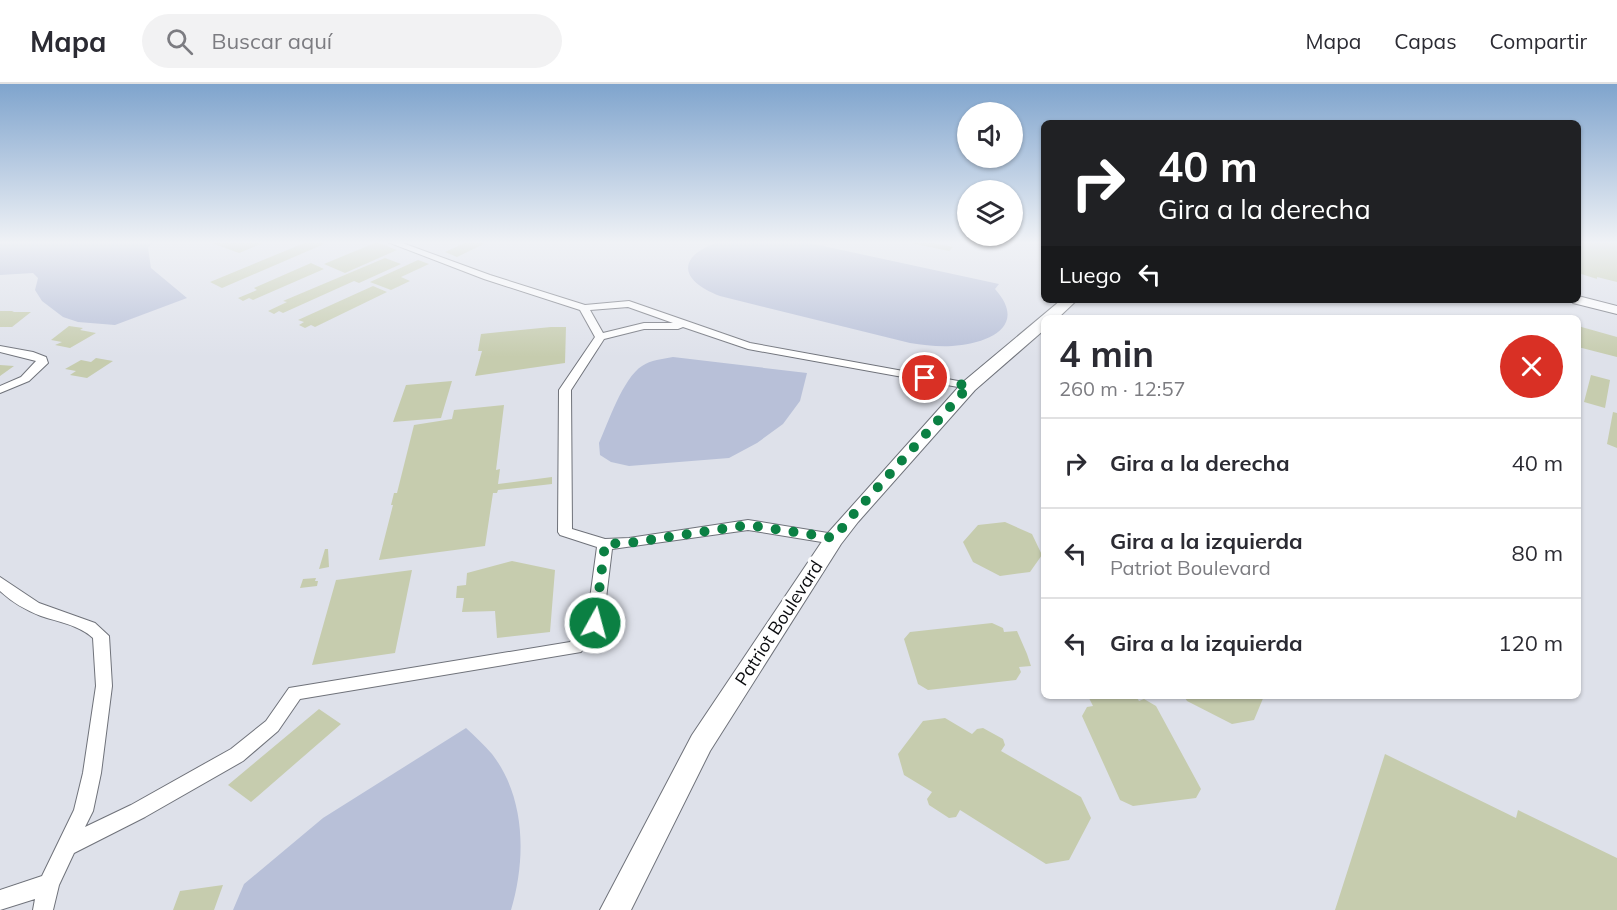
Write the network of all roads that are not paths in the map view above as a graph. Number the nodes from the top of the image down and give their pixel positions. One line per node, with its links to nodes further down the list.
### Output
1 (495, 280): 4 (street)
2 (1581, 301): 5 (street)
3 (1066, 303): 6 (street)
4 (584, 308): 8 (street); 9 (street)
5 (1617, 310)
6 (1052, 315)
7 (1041, 325): 11 (street, Patriot Boulevard)
8 (690, 326): 9 (street); 11 (street)
9 (600, 337): 14 (street)
10 (0, 349): 12 (street)
11 (969, 386): 13 (street, Patriot Boulevard)
12 (0, 390)
13 (834, 538): 14 (street); 20 (street, Patriot Boulevard)
14 (605, 544): 16 (street)
15 (0, 582): 16 (street)
16 (65, 847): 17 (street)
17 (49, 884): 18 (street); 19 (street)
18 (0, 900)
19 (43, 910)
20 (615, 910)

